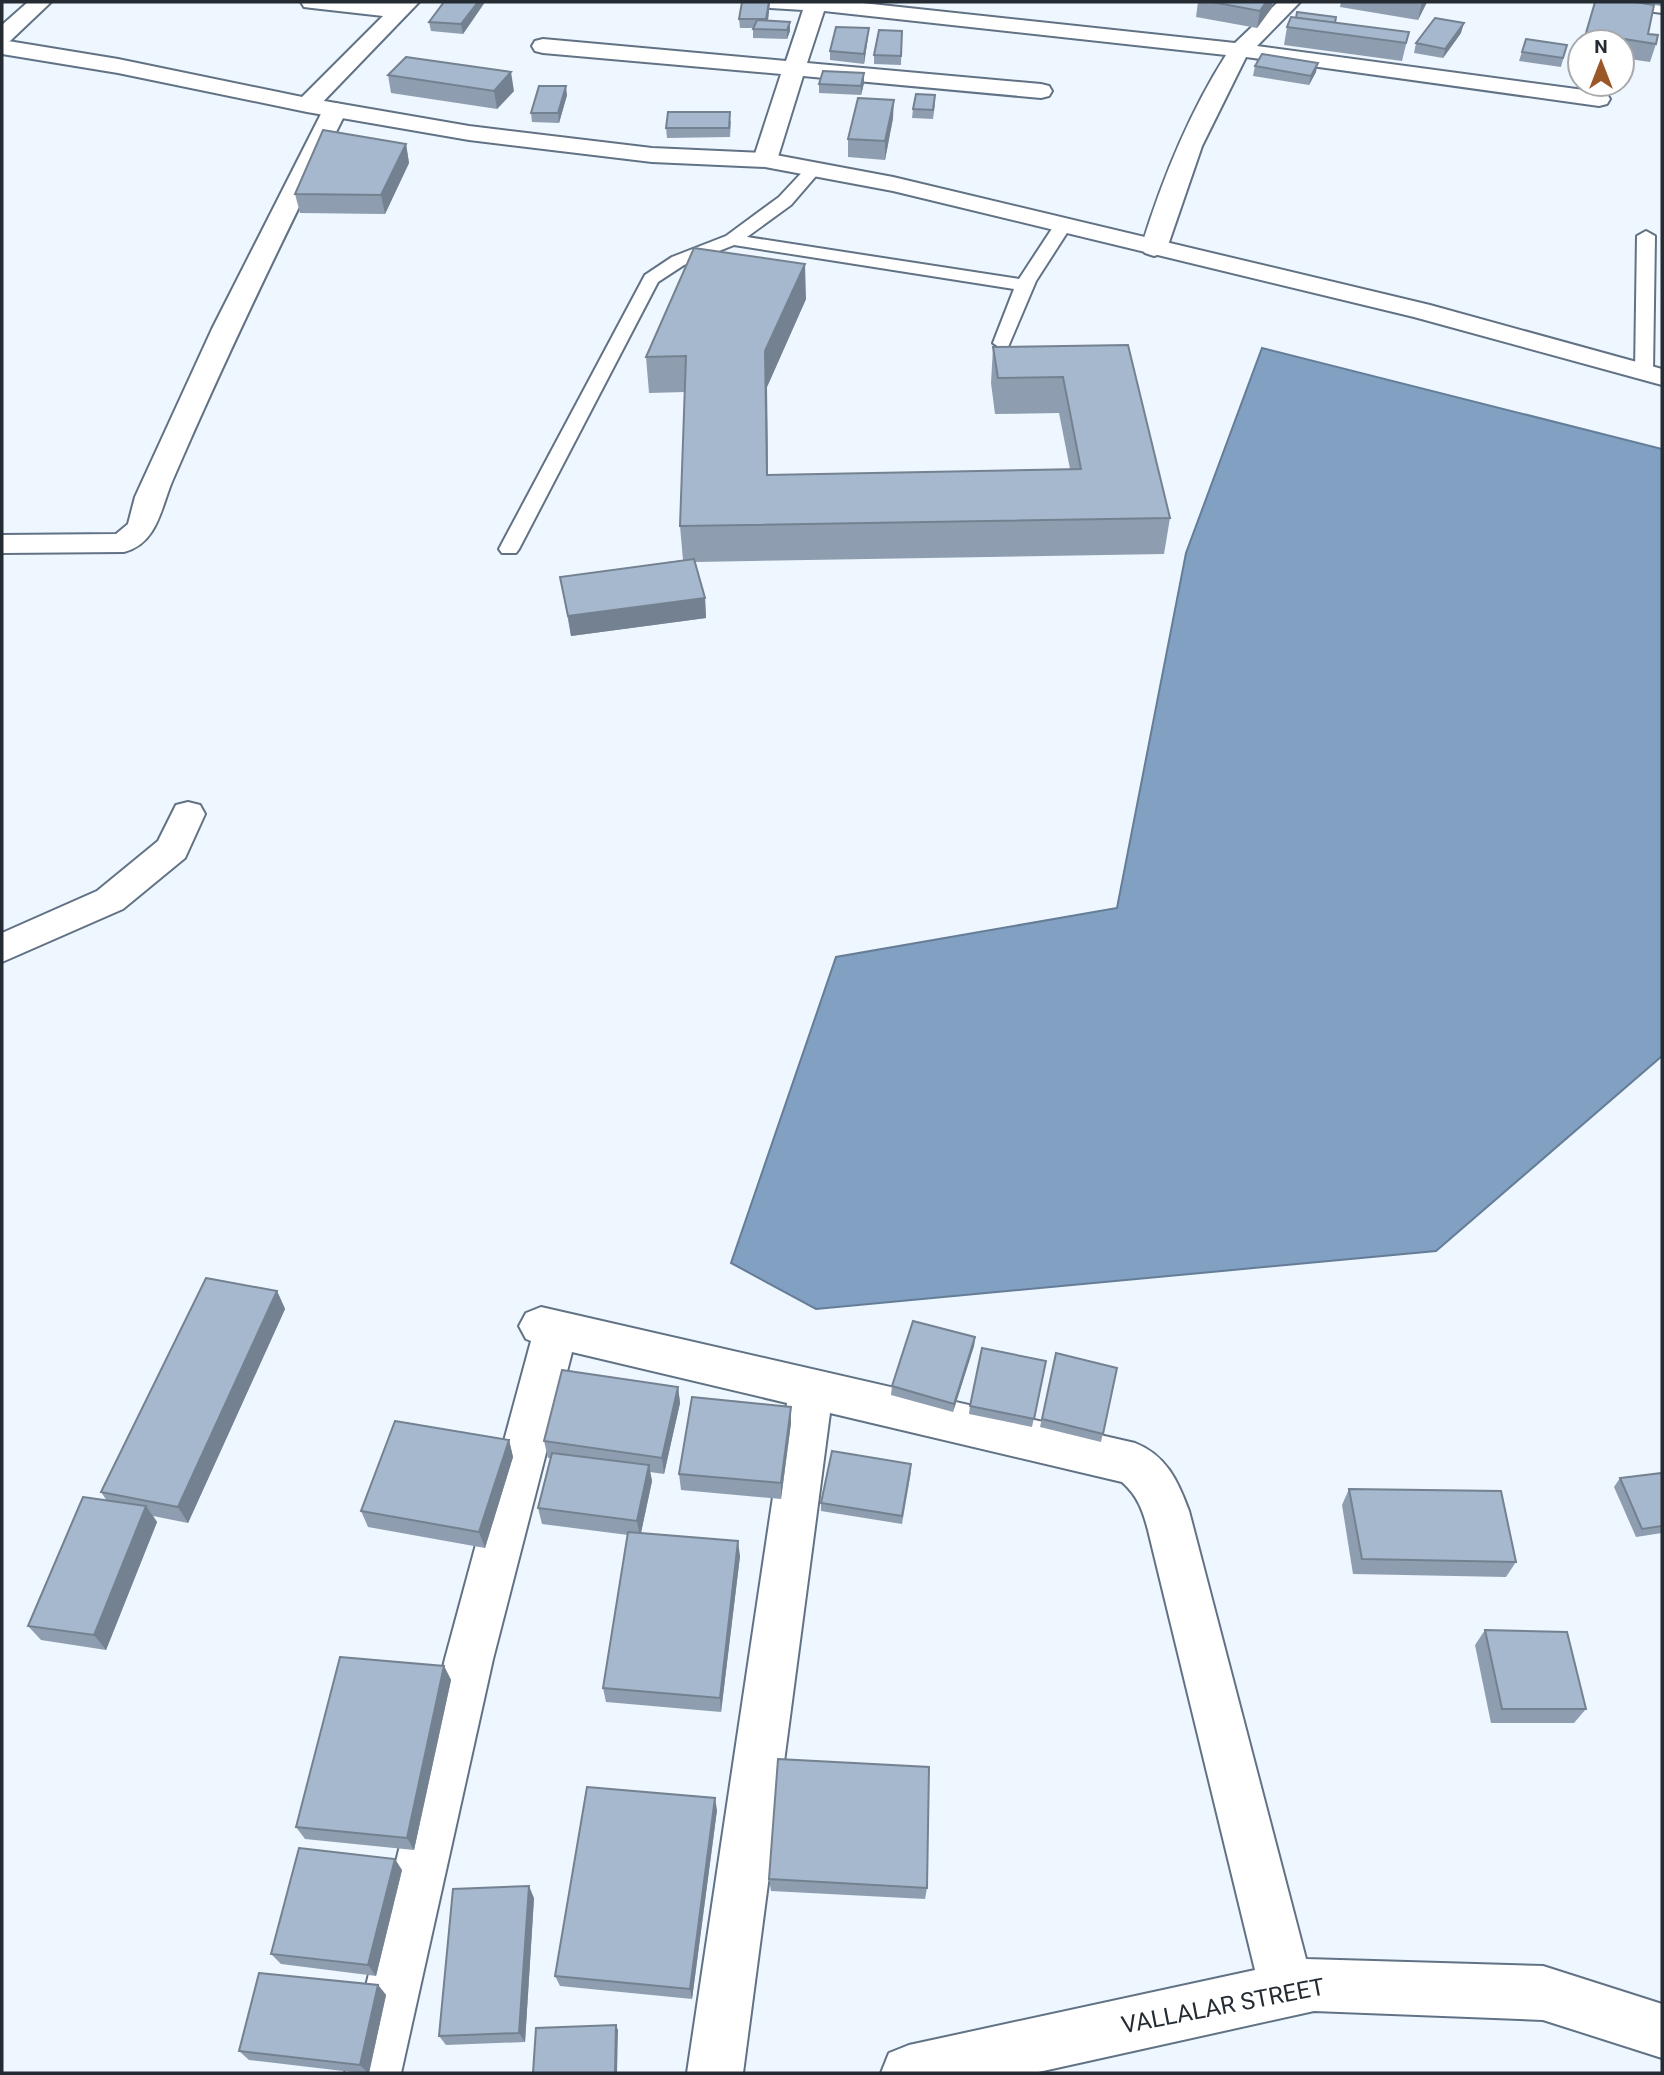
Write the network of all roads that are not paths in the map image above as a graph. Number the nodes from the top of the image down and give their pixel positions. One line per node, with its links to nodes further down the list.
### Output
1 (40, 2): 9 (street)
2 (312, 2): 7 (street)
3 (763, 2): 6 (street)
4 (1290, 2): 12 (street)
5 (1610, 2): 8 (lane)
6 (816, 3): 12 (street); 13 (street)
7 (404, 6): 16 (street)
8 (1662, 9)
9 (2, 36)
10 (543, 46): 13 (street)
11 (2, 47): 16 (street)
12 (1240, 50): 15 (street); 23 (street)
13 (796, 69): 14 (street); 18 (street)
14 (1041, 91)
15 (1599, 99)
16 (307, 105): 17 (street)
17 (335, 110): 18 (street); 27 (street)
18 (765, 160): 19 (street)
19 (814, 169): 20 (street); 21 (lane)
20 (1063, 225): 23 (street); 24 (lane)
21 (732, 240): 24 (lane); 28 (lane)
22 (1651, 247): 26 (lane)
23 (1154, 248): 26 (street)
24 (1023, 285): 25 (lane)
25 (1002, 343)
26 (1653, 374)
27 (2, 544)
28 (509, 549)
29 (188, 814): 30 (street)
30 (2, 948)
31 (811, 1389): 32 (street); 34 (street); 35 (street)
32 (1287, 1990): 33 (street, VALLALAR STREET); 36 (street, VALLALAR STREET)
33 (1662, 2031)
34 (373, 2073)
35 (715, 2073)
36 (909, 2073)

